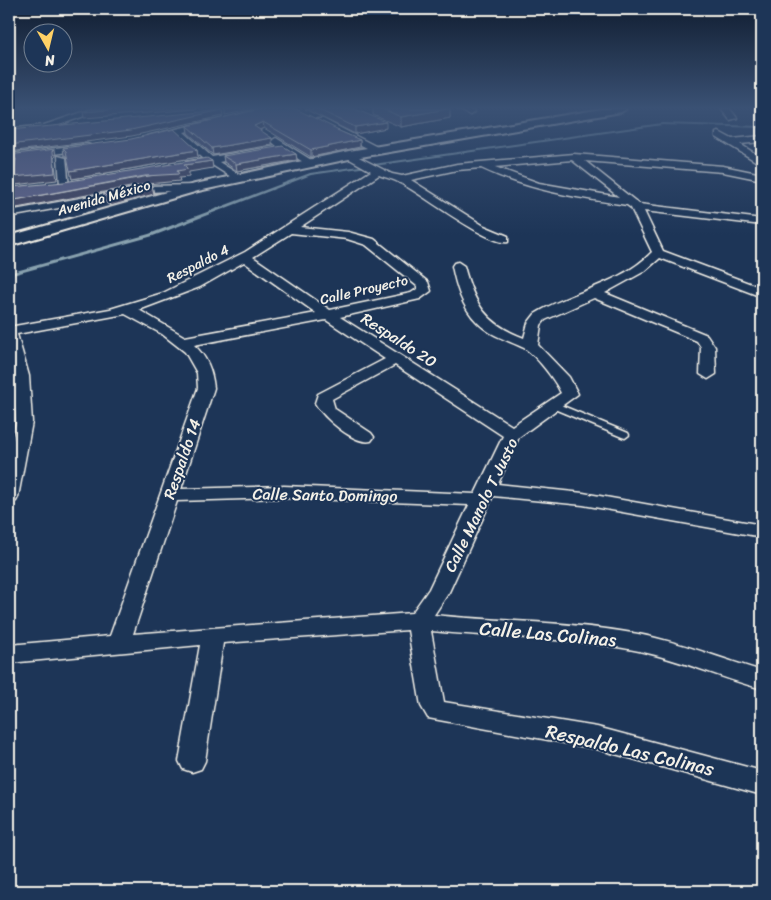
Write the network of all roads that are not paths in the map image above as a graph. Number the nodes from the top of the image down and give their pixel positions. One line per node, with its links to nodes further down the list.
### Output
1 (57, 151): 8 (street)
2 (200, 151): 11 (street)
3 (263, 151): 11 (street)
4 (292, 151): 13 (street)
5 (372, 151): 7 (street, Avenida México)
6 (744, 151): 12 (street)
7 (349, 155): 13 (street, Avenida México); 16 (street)
8 (9, 157)
9 (61, 158): 20 (street)
10 (574, 158): 14 (street); 17 (street); 22 (street)
11 (210, 160): 15 (street); 18 (street)
12 (762, 162)
13 (311, 163): 18 (street, Avenida México)
14 (482, 164): 19 (street); 22 (street)
15 (180, 165)
16 (379, 170): 19 (street); 25 (street, Respaldo 4)
17 (762, 177)
18 (239, 179): 21 (street, Avenida México)
19 (402, 179): 26 (street)
20 (51, 187)
21 (195, 188): 23 (street); 27 (street, Avenida México)
22 (633, 205): 24 (street); 28 (street)
23 (9, 214)
24 (762, 222)
25 (286, 229): 29 (street, Respaldo 4); 34 (street, Calle Proyecto)
26 (504, 239)
27 (9, 241)
28 (658, 253): 31 (street); 32 (street)
29 (245, 257): 33 (street, Respaldo 4); 34 (street, Respaldo 20)
30 (458, 266): 37 (street)
31 (595, 293): 37 (street); 39 (street)
32 (762, 294)
33 (127, 309): 35 (street, Respaldo 4); 36 (street, Respaldo 14)
34 (328, 316): 36 (street, Calle Proyecto); 38 (street, Respaldo 20)
35 (9, 331): 40 (street)
36 (184, 342): 46 (street, Respaldo 14)
37 (531, 346): 41 (street, Calle Manolo T Justo)
38 (396, 359): 42 (street, Respaldo 20); 44 (street)
39 (708, 374)
40 (15, 378): 47 (street)
41 (555, 406): 42 (street, Calle Manolo T Justo); 43 (lane)
42 (512, 434): 45 (street, Calle Manolo T Justo)
43 (625, 434)
44 (365, 437)
45 (483, 494): 46 (street, Calle Santo Domingo); 48 (street, Calle Santo Domingo); 49 (street, Calle Manolo T Justo)
46 (170, 496): 51 (street, Respaldo 14)
47 (9, 497)
48 (762, 531)
49 (418, 621): 50 (street, Calle Las Colinas); 53 (street, Calle Las Colinas); 55 (street, Respaldo Las Colinas)
50 (213, 636): 51 (street, Calle Las Colinas); 54 (street)
51 (119, 644): 52 (street, Calle Las Colinas)
52 (9, 654)
53 (762, 680)
54 (192, 761)
55 (762, 782)

